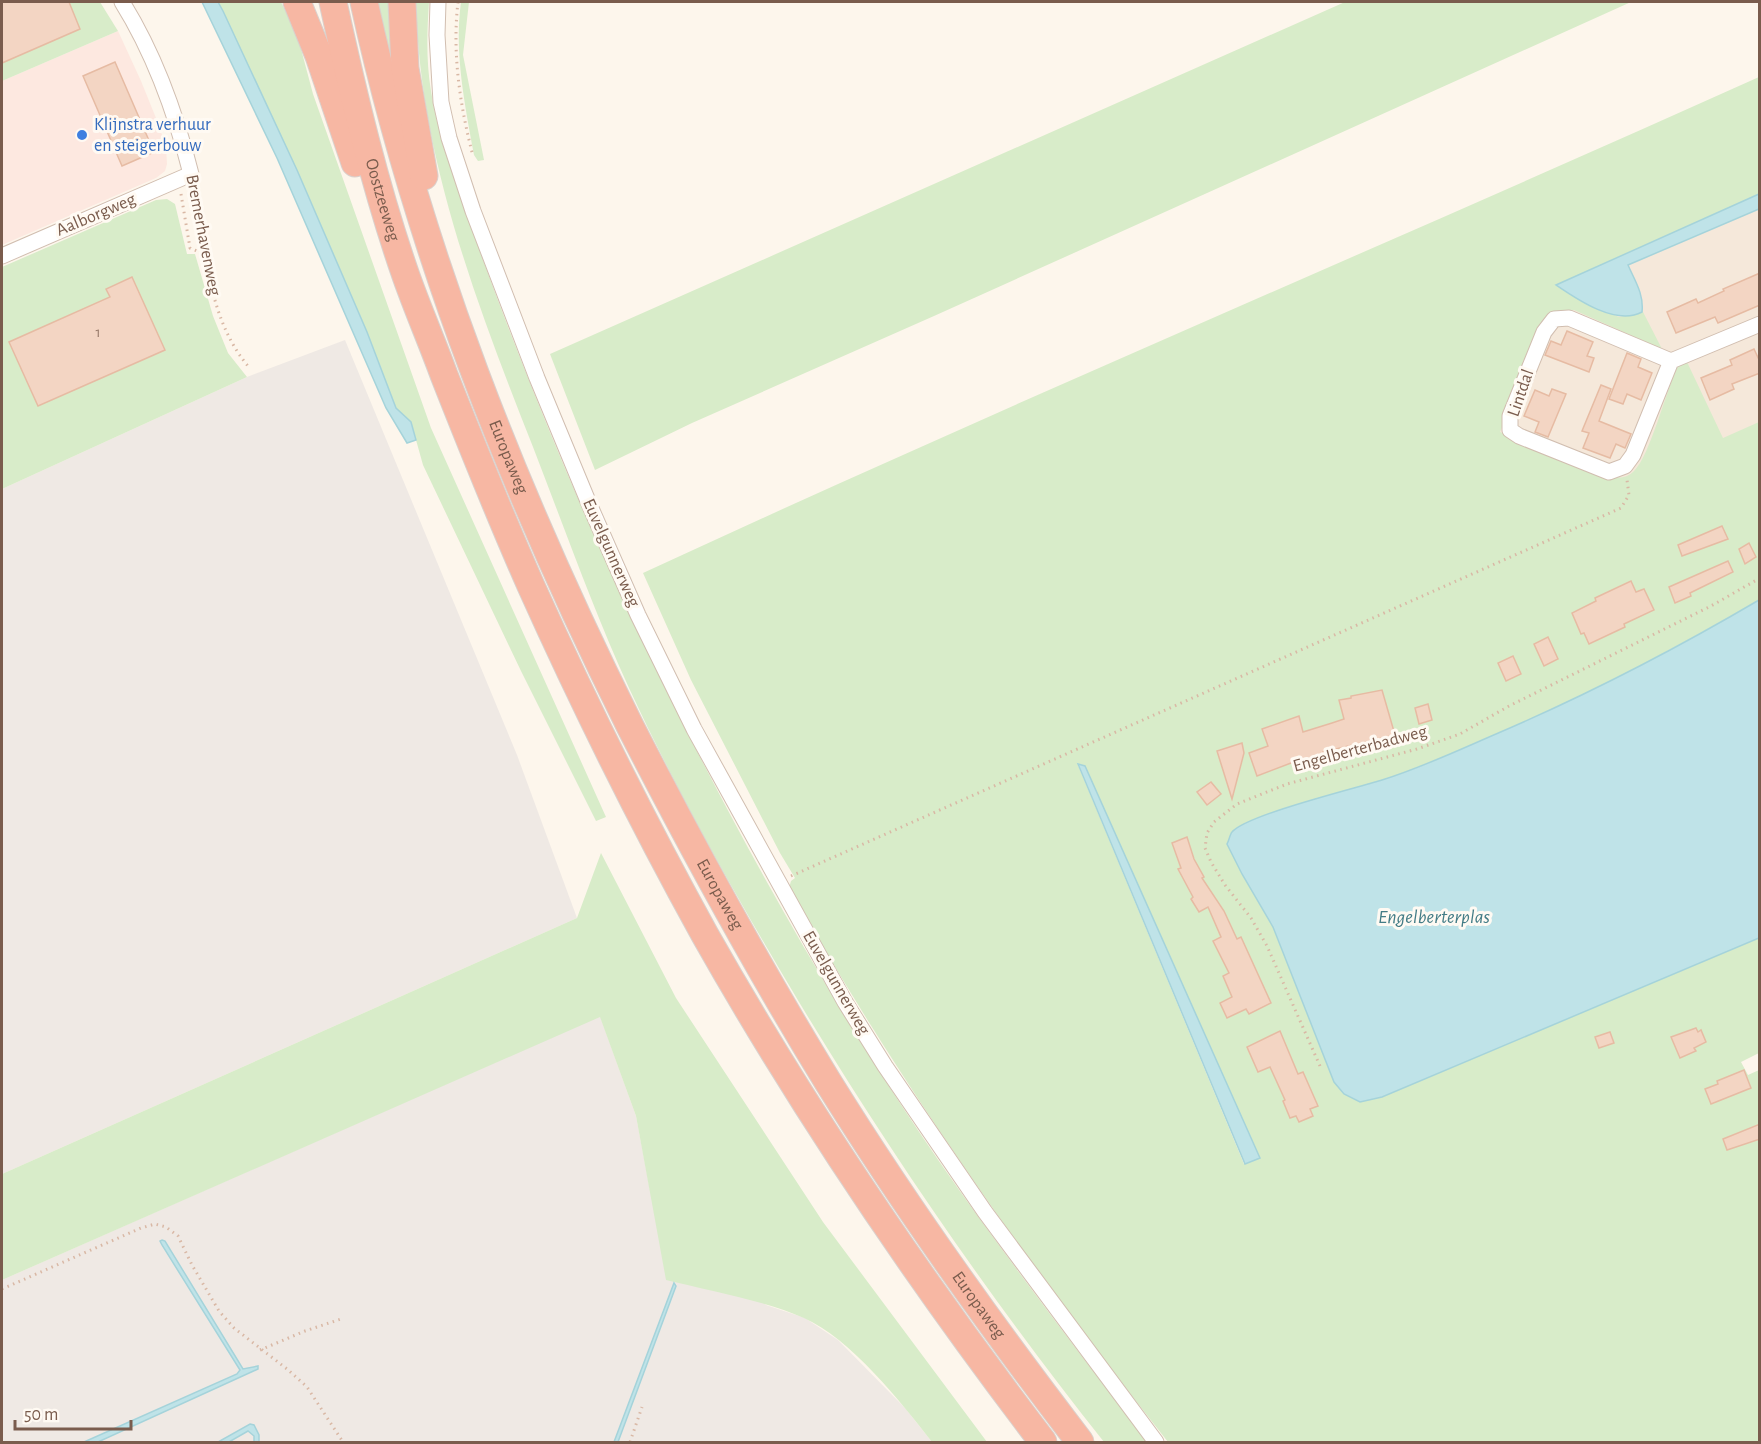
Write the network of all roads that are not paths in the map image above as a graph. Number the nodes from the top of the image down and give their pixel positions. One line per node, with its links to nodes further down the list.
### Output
1 (122, 2): 7 (street, Bremerhavenweg)
2 (297, 2): 12 (highway)
3 (333, 2): 12 (highway, Oostzeeweg)
4 (364, 2): 9 (highway, Oostzeeweg)
5 (402, 2): 9 (highway)
6 (438, 2): 15 (street, Euvelgunnerweg)
7 (185, 177): 8 (street, Aalborgweg)
8 (2, 256)
9 (447, 298): 14 (highway, Europaweg)
10 (1760, 324): 11 (street)
11 (1671, 361): 11 (street, Lintdal)
12 (451, 394): 13 (highway, Europaweg)
13 (1042, 1443)
14 (1080, 1443)
15 (1156, 1443)

